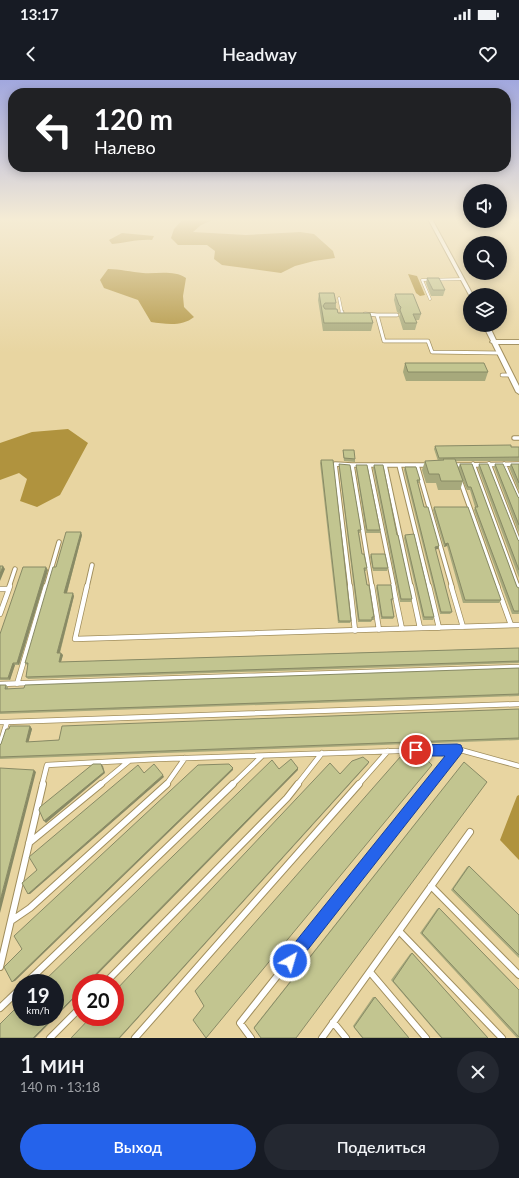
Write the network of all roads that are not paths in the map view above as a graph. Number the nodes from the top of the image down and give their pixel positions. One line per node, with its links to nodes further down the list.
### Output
1 (455, 264): 2 (street)
2 (463, 279): 4 (lane)
3 (339, 298): 6 (lane)
4 (430, 299)
5 (337, 314): 6 (lane)
6 (342, 314): 7 (lane)
7 (350, 314)
8 (358, 314): 9 (lane)
9 (377, 314): 10 (lane); 14 (lane)
10 (397, 315)
11 (489, 332): 12 (street)
12 (493, 342): 13 (street); 14 (street)
13 (519, 342)
14 (499, 353): 16 (street)
15 (502, 375): 16 (lane)
16 (510, 375): 17 (street)
17 (519, 392)
18 (514, 438): 19 (lane)
19 (519, 438)
20 (454, 464): 21 (lane); 31 (lane); 41 (lane)
21 (473, 464): 22 (lane); 39 (lane)
22 (489, 464): 23 (lane); 34 (lane)
23 (504, 464): 24 (lane); 32 (lane)
24 (519, 464)
25 (352, 465): 26 (lane); 47 (lane); 48 (lane)
26 (369, 465): 27 (lane); 46 (lane)
27 (385, 465): 28 (lane); 44 (lane)
28 (399, 465): 29 (lane); 45 (lane)
29 (417, 465): 30 (lane); 43 (lane)
30 (432, 465)
31 (447, 465)
32 (519, 499)
33 (59, 542): 51 (lane)
34 (519, 542)
35 (92, 566): 48 (lane)
36 (15, 569): 38 (lane)
37 (0, 589): 38 (lane)
38 (9, 589): 40 (lane)
39 (519, 589)
40 (0, 614)
41 (511, 625): 42 (lane); 43 (lane)
42 (519, 625)
43 (462, 627): 45 (lane)
44 (420, 628): 45 (lane); 46 (lane)
45 (439, 628)
46 (402, 629): 47 (lane)
47 (380, 630): 48 (lane)
48 (355, 631)
49 (519, 667): 51 (lane)
50 (0, 684): 51 (lane)
51 (17, 684)
52 (519, 704): 54 (lane)
53 (0, 722): 54 (lane)
54 (7, 722): 55 (lane)
55 (0, 745)
56 (457, 750): 57 (lane); 62 (lane); 79 (lane)
57 (388, 751): 58 (lane); 78 (lane)
58 (322, 753): 59 (lane); 71 (lane)
59 (262, 755): 60 (lane); 70 (lane)
60 (185, 758): 61 (lane); 66 (lane)
61 (129, 761): 64 (lane); 64 (lane)
62 (519, 766)
63 (470, 832): 65 (lane)
64 (29, 843): 66 (lane)
65 (431, 886): 67 (lane); 72 (lane)
66 (11, 921): 68 (lane)
67 (399, 931): 69 (lane); 83 (lane)
68 (0, 967)
69 (370, 972): 76 (lane); 82 (lane)
70 (35, 974)
71 (113, 974)
72 (519, 975)
73 (12, 997): 74 (lane)
74 (0, 1008)
75 (72, 1016): 77 (lane)
76 (333, 1022): 80 (lane); 81 (lane)
77 (50, 1038)
78 (135, 1038)
79 (251, 1038)
80 (322, 1038)
81 (346, 1038)
82 (426, 1038)
83 (502, 1038)

